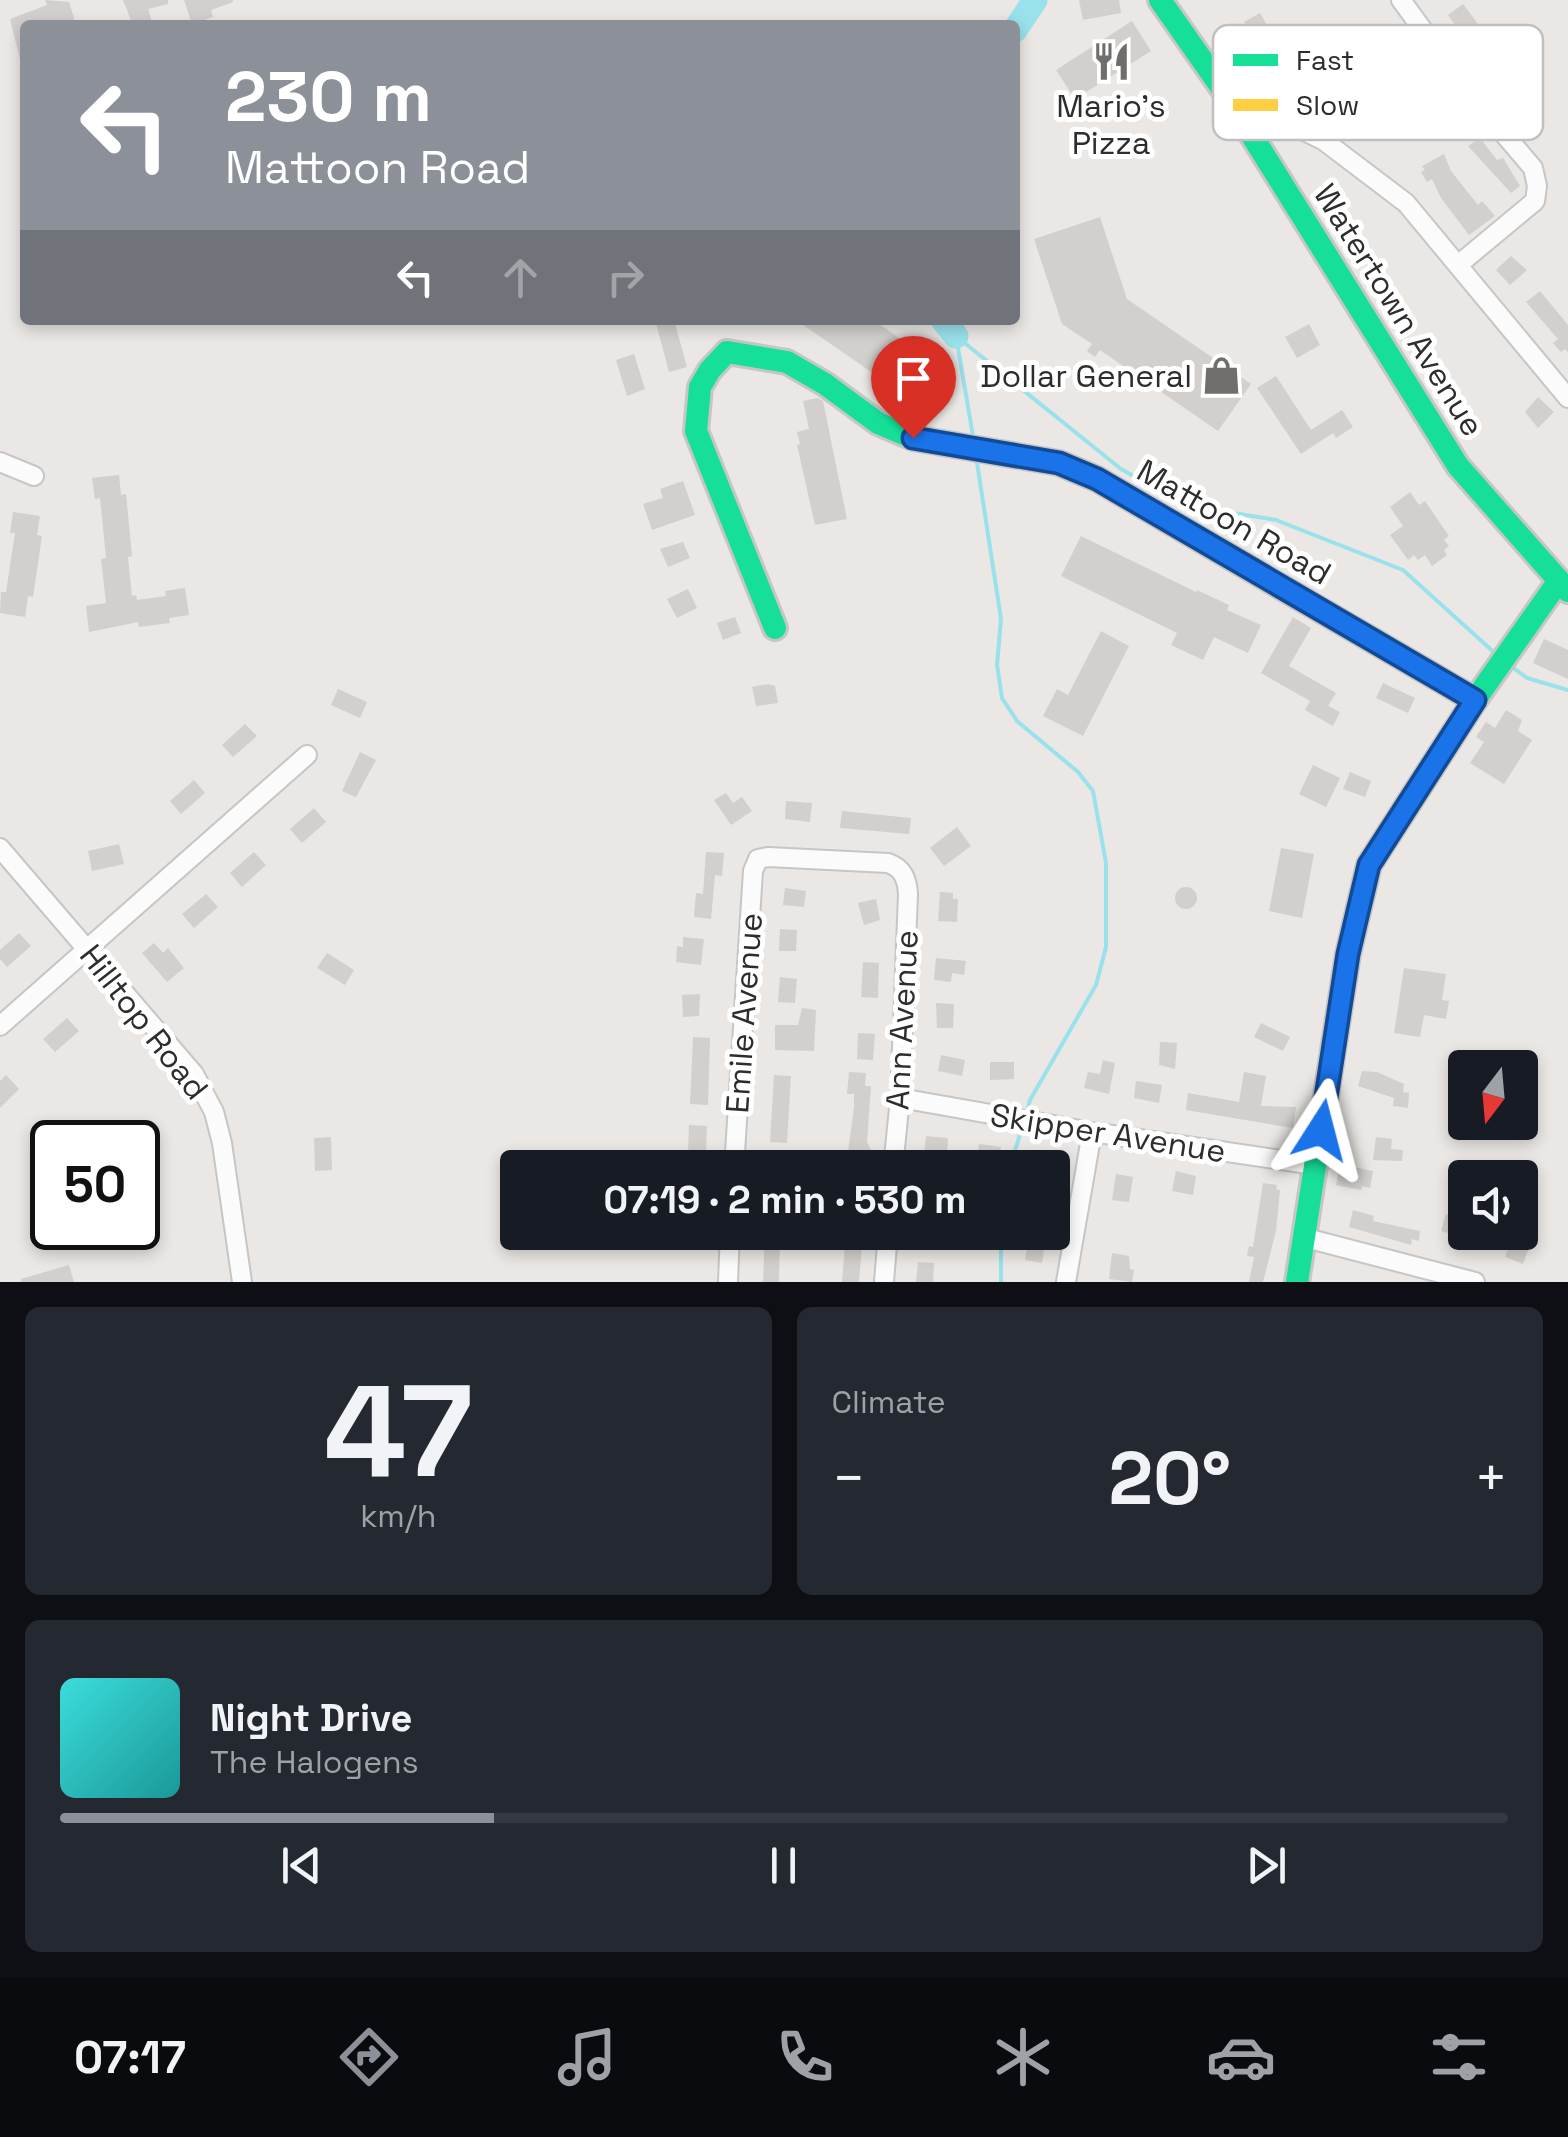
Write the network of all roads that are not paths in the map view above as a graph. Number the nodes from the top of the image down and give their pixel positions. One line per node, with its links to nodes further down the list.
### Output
1 (1160, 0): 4 (main road, Watertown Avenue)
2 (1401, 0): 3 (street)
3 (1419, 25)
4 (1213, 75)
5 (1255, 140): 12 (main road, Watertown Avenue)
6 (1323, 140): 8 (street)
7 (1509, 140): 8 (street)
8 (1458, 265): 9 (street)
9 (1568, 398)
10 (0, 462): 11 (street)
11 (34, 476)
12 (1563, 586): 14 (main road)
13 (774, 628): 14 (main road, Mattoon Road)
14 (1480, 692): 24 (main road)
15 (307, 755): 18 (street)
16 (0, 848): 18 (street, Hilltop Road)
17 (758, 859): 20 (street, Ann Avenue); 22 (street, Emile Avenue)
18 (88, 949): 19 (street); 28 (street, Hilltop Road)
19 (0, 1026)
20 (900, 1098): 21 (street, Skipper Avenue); 23 (street, Ann Avenue)
21 (1092, 1132): 24 (street, Skipper Avenue); 31 (street)
22 (735, 1150)
23 (895, 1150)
24 (1315, 1165): 25 (main road)
25 (1306, 1238): 32 (main road); 33 (street)
26 (729, 1250): 29 (street)
27 (887, 1250): 30 (street)
28 (242, 1282)
29 (728, 1282)
30 (884, 1282)
31 (1066, 1282)
32 (1298, 1282)
33 (1475, 1282)

